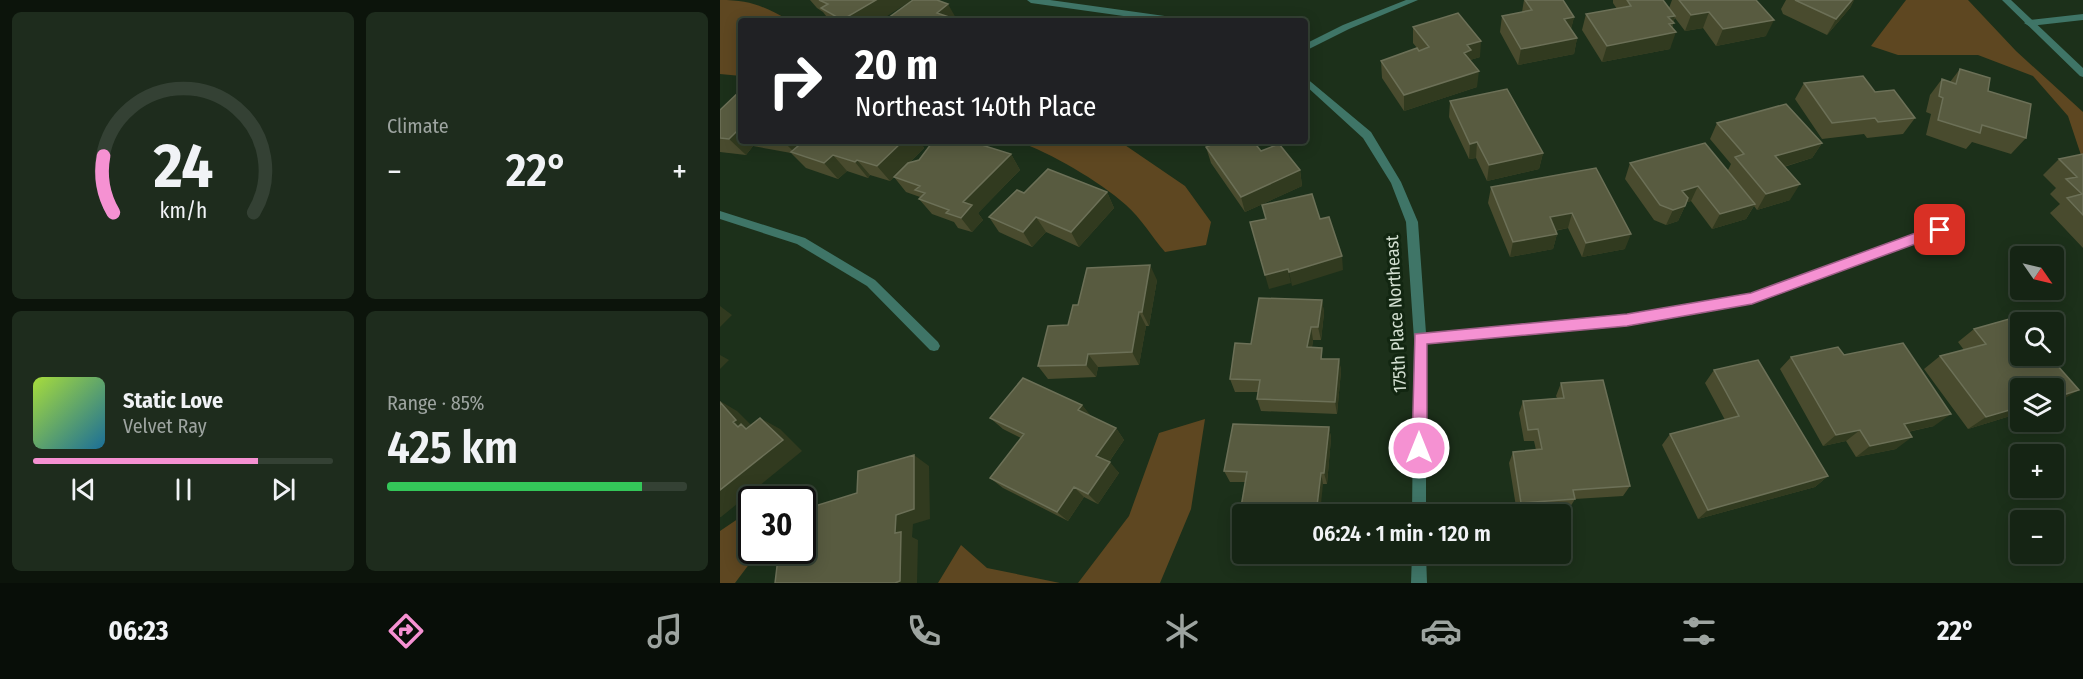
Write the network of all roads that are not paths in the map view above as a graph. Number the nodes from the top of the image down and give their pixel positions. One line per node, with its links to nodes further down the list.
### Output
1 (1031, 0): 5 (street)
2 (1414, 0): 7 (street)
3 (2006, 0): 6 (street)
4 (2083, 17): 6 (street)
5 (1158, 18)
6 (2029, 23): 8 (street)
7 (1308, 46)
8 (2083, 74)
9 (1308, 83): 12 (street, 175th Place Northeast)
10 (720, 215): 13 (street)
11 (1940, 230): 12 (street)
12 (1420, 339): 14 (street, 175th Place Northeast)
13 (934, 346)
14 (1419, 504)
15 (1419, 564): 16 (street)
16 (1419, 583)

